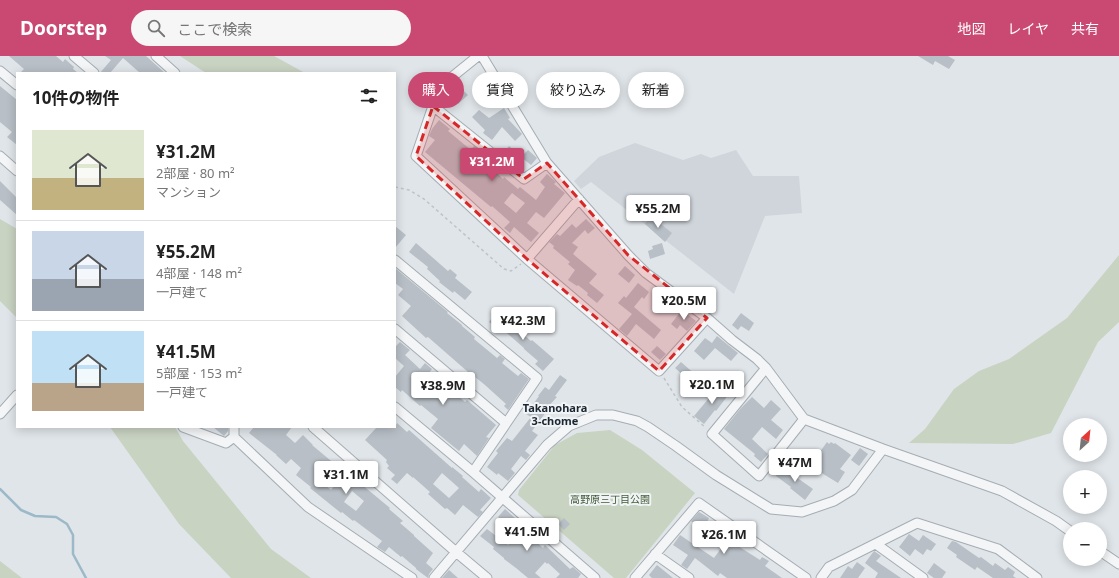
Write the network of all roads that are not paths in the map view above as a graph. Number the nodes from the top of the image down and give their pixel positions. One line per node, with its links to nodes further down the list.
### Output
1 (74, 56): 6 (street)
2 (156, 56): 7 (street)
3 (478, 56): 8 (street)
4 (482, 56): 13 (street)
5 (0, 71): 9 (street)
6 (93, 72)
7 (175, 72)
8 (458, 72)
9 (16, 84)
10 (432, 108): 16 (street)
11 (435, 108): 13 (street)
12 (0, 156): 14 (street)
13 (548, 163): 15 (street)
14 (16, 169)
15 (579, 199): 16 (street); 18 (street)
16 (527, 259): 18 (street)
17 (396, 261): 25 (street)
18 (707, 318): 20 (street)
19 (396, 330): 25 (street)
20 (766, 368): 24 (street); 24 (street)
21 (16, 396): 23 (street)
22 (396, 408): 31 (street)
23 (0, 414)
24 (804, 419): 30 (street)
25 (506, 423): 31 (street)
26 (186, 428): 29 (street)
27 (234, 428): 29 (street)
28 (314, 428): 35 (street)
29 (234, 437): 39 (street)
30 (883, 449): 32 (street); 33 (street)
31 (473, 472): 32 (street)
32 (502, 496): 35 (street); 42 (street)
33 (1063, 526)
34 (876, 544): 46 (street); 47 (street); 48 (street)
35 (456, 552): 40 (street); 41 (street)
36 (655, 554): 43 (street); 44 (street); 45 (street)
37 (1107, 556): 38 (street)
38 (1119, 564)
39 (412, 578)
40 (434, 578)
41 (487, 578)
42 (594, 578)
43 (635, 578)
44 (689, 578)
45 (806, 578)
46 (821, 578)
47 (923, 578)
48 (1037, 578)

